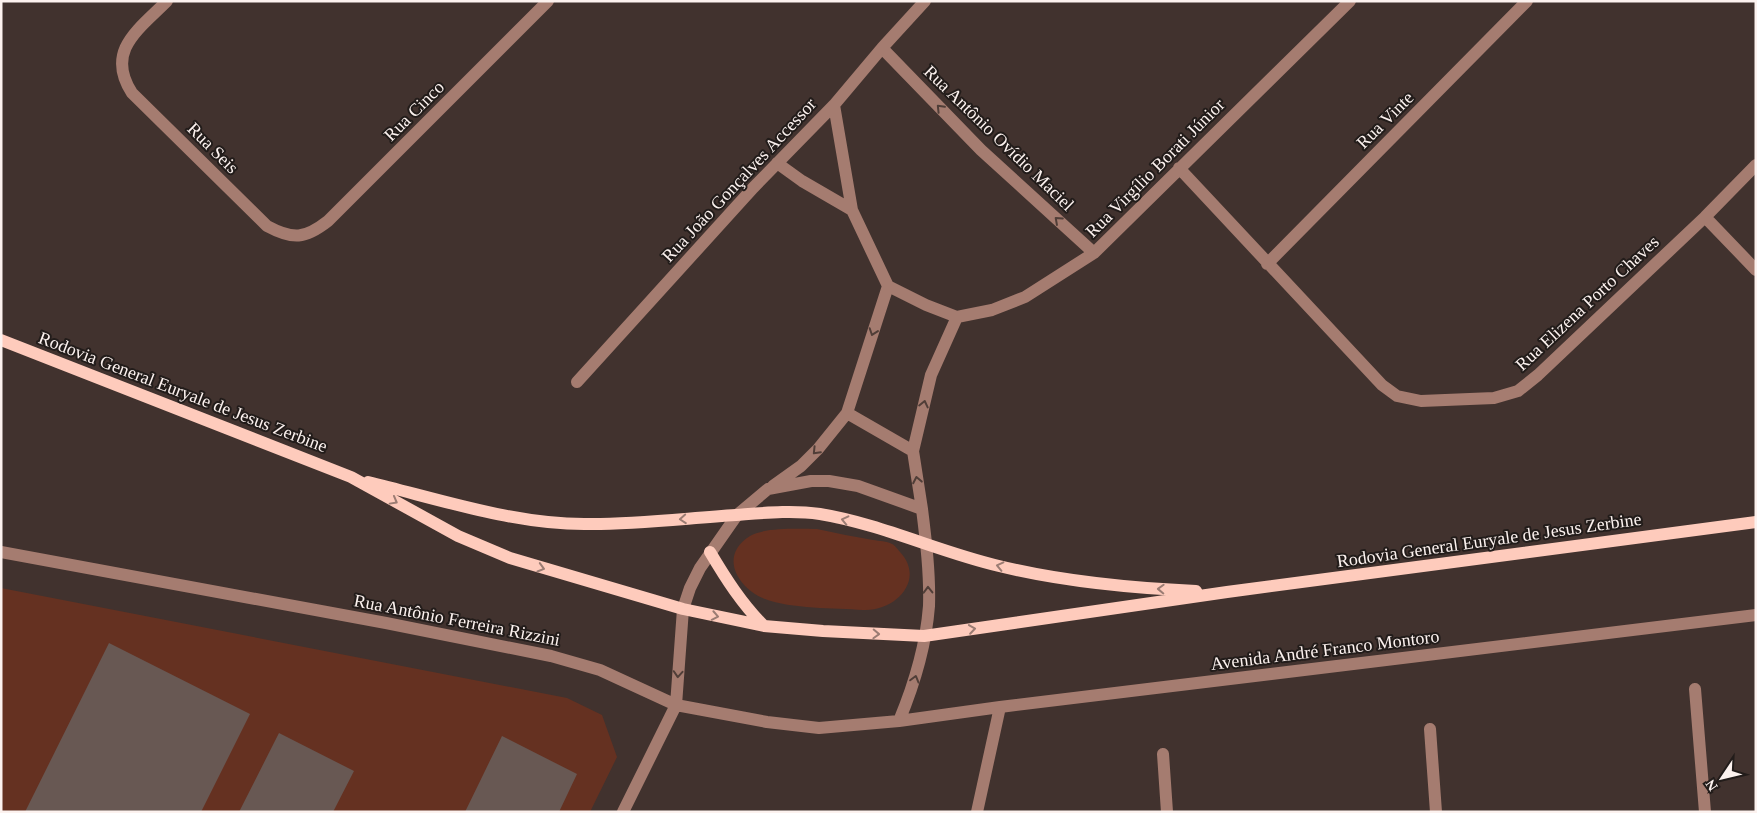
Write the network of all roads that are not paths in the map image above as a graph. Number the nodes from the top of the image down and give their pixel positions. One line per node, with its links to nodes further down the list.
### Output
1 (167, 1): 13 (street, Rua Seis)
2 (548, 1): 13 (street, Rua Cinco)
3 (925, 1): 6 (street, Rua João Gonçalves Accessor)
4 (1350, 1): 10 (street, Rua Virgílio Borati Júnior)
5 (1526, 1): 15 (street, Rua Vinte)
6 (882, 48): 7 (street, Rua João Gonçalves Accessor); 14 (street, Rua Antônio Ovídio Maciel, one-way to 6)
7 (834, 105): 8 (street, Rua João Gonçalves Accessor); 11 (street)
8 (777, 163): 11 (street); 20 (street, Rua João Gonçalves Accessor)
9 (1756, 165): 12 (street, Rua Elizena Porto Chaves)
10 (1179, 168): 14 (street, Rua Virgílio Borati Júnior); 15 (street, Rua Elizena Porto Chaves)
11 (852, 210): 17 (street)
12 (1705, 217): 15 (street, Rua Elizena Porto Chaves); 16 (street)
13 (298, 237)
14 (1094, 252): 18 (street, Rua Virgílio Borati Júnior)
15 (1268, 264)
16 (1756, 270)
17 (888, 286): 18 (street); 21 (street, one-way to 21)
18 (957, 317): 22 (street, one-way to 18)
19 (1, 340): 23 (main road, Rodovia General Euryale de Jesus Zerbine)
20 (577, 382)
21 (847, 413): 22 (street); 24 (street, one-way to 24)
22 (913, 451): 25 (street, one-way to 22)
23 (351, 477): 26 (main road, Rodovia General Euryale de Jesus Zerbine, one-way to 23); 32 (main road, Rodovia General Euryale de Jesus Zerbine, one-way to 32)
24 (768, 489): 25 (street); 26 (street)
25 (922, 510): 28 (street)
26 (737, 515): 28 (main road, Rodovia General Euryale de Jesus Zerbine, one-way to 26); 30 (street)
27 (1756, 522): 31 (main road, Rodovia General Euryale de Jesus Zerbine)
28 (927, 544): 31 (main road, Rodovia General Euryale de Jesus Zerbine, one-way to 28); 35 (street, one-way to 28)
29 (1, 552): 37 (street, Rua Antônio Ferreira Rizzini)
30 (710, 552): 32 (street); 34 (main road)
31 (1227, 592): 35 (main road, Rodovia General Euryale de Jesus Zerbine, one-way to 31)
32 (683, 609): 34 (main road, Rodovia General Euryale de Jesus Zerbine, one-way to 34); 37 (street, one-way to 37)
33 (1756, 615): 38 (street, Avenida André Franco Montoro)
34 (764, 626): 35 (main road, Rodovia General Euryale de Jesus Zerbine, one-way to 35)
35 (924, 636): 39 (street, one-way to 35)
36 (1695, 689): 46 (street)
37 (676, 705): 39 (street, Rua Antônio Ferreira Rizzini); 42 (street)
38 (1000, 707): 39 (street, Avenida André Franco Montoro); 43 (street)
39 (899, 721)
40 (1430, 729): 45 (street)
41 (1163, 754): 44 (street)
42 (623, 812)
43 (977, 812)
44 (1167, 812)
45 (1436, 812)
46 (1705, 812)

